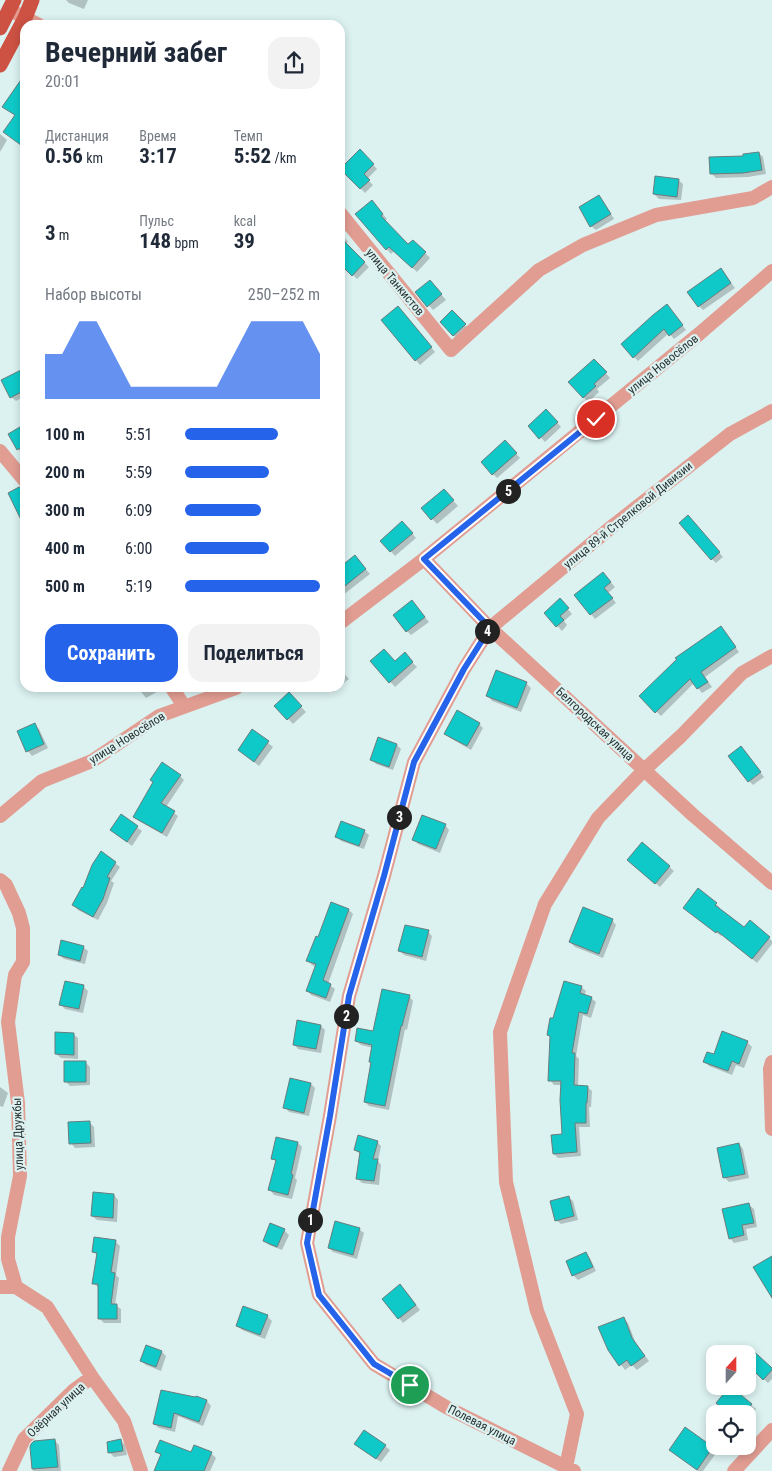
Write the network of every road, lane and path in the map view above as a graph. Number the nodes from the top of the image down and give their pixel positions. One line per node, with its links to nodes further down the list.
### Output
1 (32, 0): 4 (main road)
2 (12, 5): 3 (street); 5 (main road)
3 (30, 20)
4 (32, 20)
5 (0, 28)
6 (20, 38): 7 (main road)
7 (0, 65)
8 (772, 187): 9 (street, улица Танкистов)
9 (345, 220)
10 (772, 271): 14 (street, улица Новосёлов)
11 (772, 411): 16 (street, улица 89-й Стрелковой Дивизии)
12 (0, 451): 13 (street)
13 (20, 475)
14 (424, 559): 15 (street, улица Новосёлов); 16 (street, Белгородская улица)
15 (345, 619)
16 (490, 628): 21 (street, Белгородская улица); 32 (street, Полевая улица)
17 (772, 656): 21 (street)
18 (175, 692): 20 (street)
19 (224, 692): 20 (street, улица Новосёлов)
20 (184, 706): 22 (street, улица Новосёлов)
21 (644, 770): 24 (street, Белгородская улица); 32 (street)
22 (0, 816)
23 (0, 880): 25 (street, улица Дружбы)
24 (772, 884)
25 (5, 1033): 29 (street, улица Дружбы)
26 (772, 1062): 27 (street)
27 (772, 1129)
28 (0, 1287): 29 (street)
29 (16, 1287): 30 (street)
30 (92, 1377): 33 (street, Озёрная улица); 34 (street)
31 (772, 1430): 35 (street)
32 (570, 1469)
33 (8, 1471)
34 (141, 1471)
35 (734, 1471)

